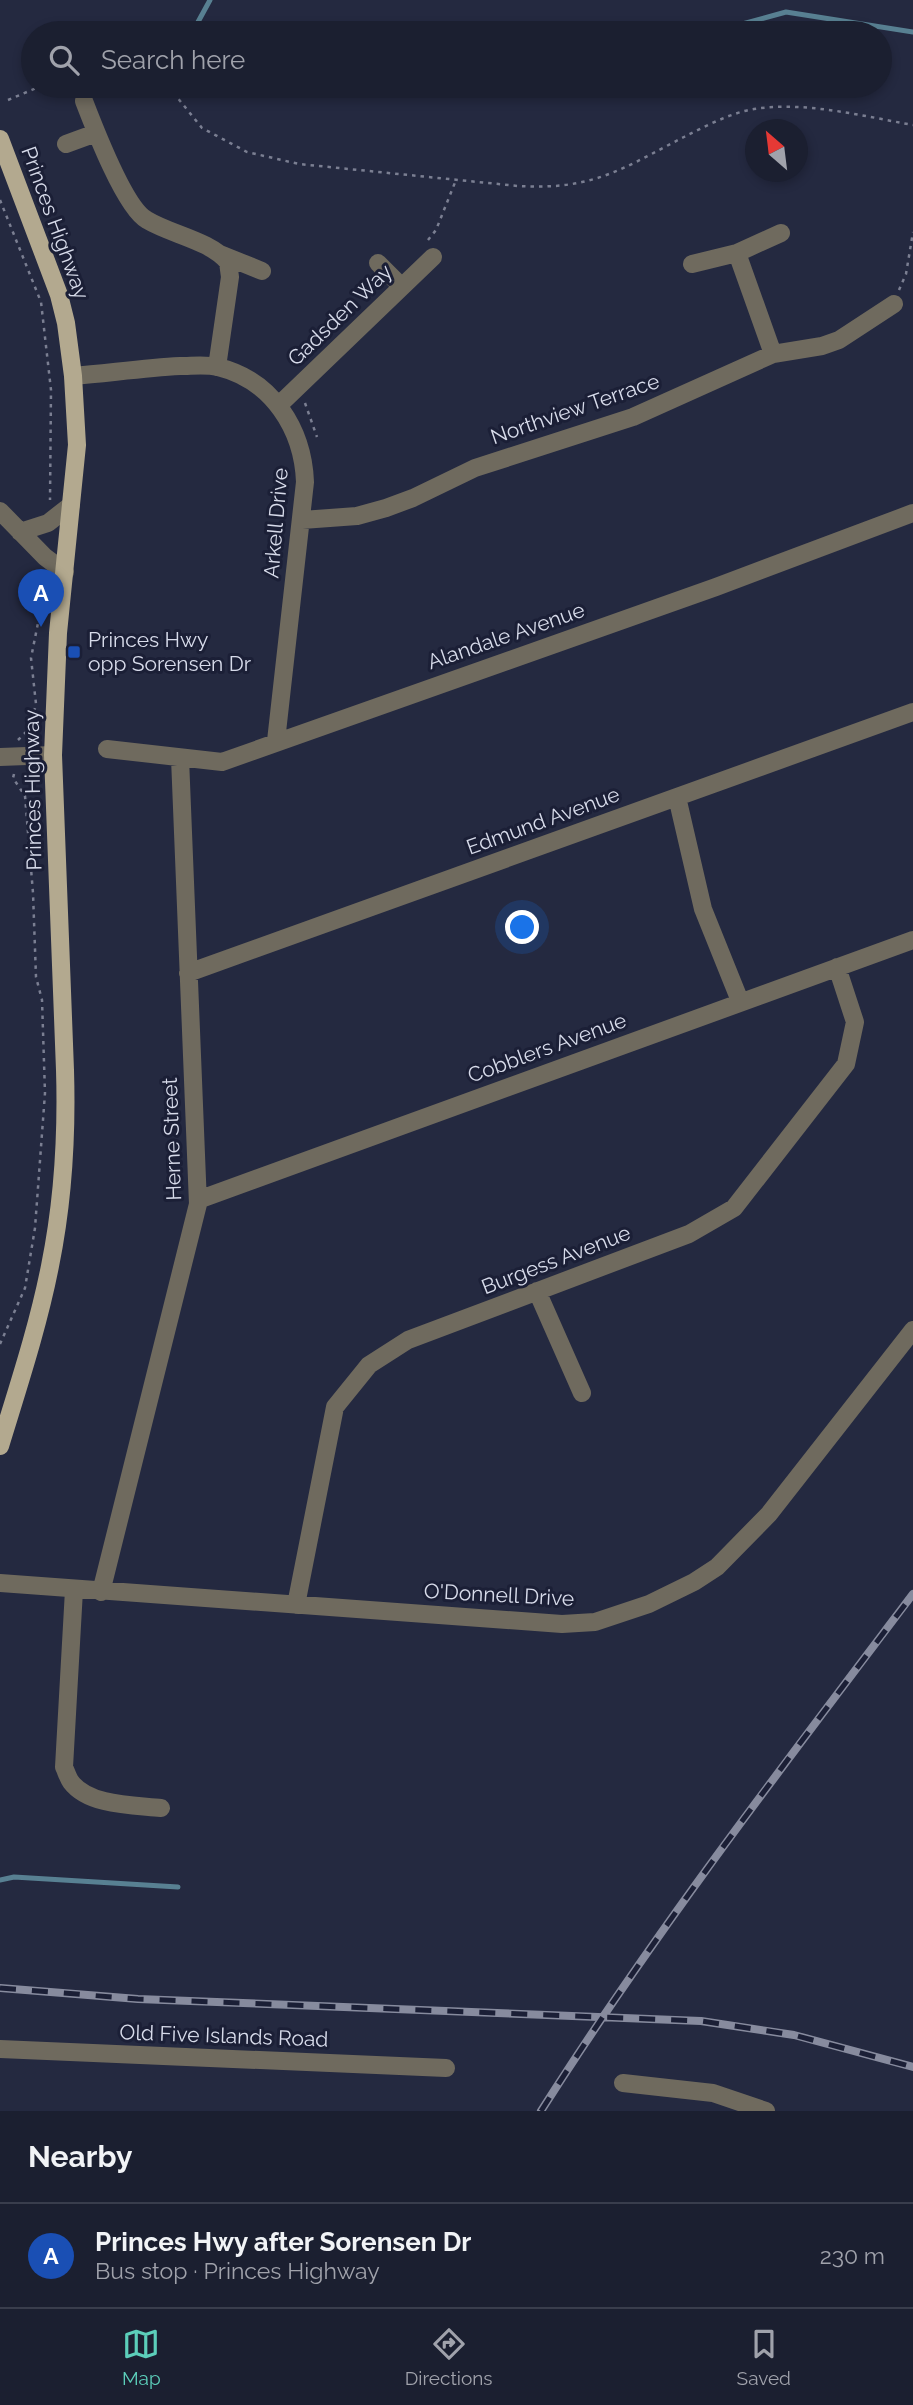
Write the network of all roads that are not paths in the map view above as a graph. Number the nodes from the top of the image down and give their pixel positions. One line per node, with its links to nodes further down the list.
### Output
1 (84, 101): 2 (street)
2 (96, 132): 4 (street); 7 (street)
3 (0, 139): 16 (main road, Princes Highway)
4 (66, 144)
5 (781, 233): 6 (street)
6 (737, 253): 10 (street); 14 (street)
7 (220, 254): 11 (street); 15 (street)
8 (433, 257): 12 (street, Gadsden Way)
9 (378, 263): 12 (street)
10 (692, 264)
11 (262, 271)
12 (402, 287): 17 (street, Gadsden Way)
13 (894, 304): 14 (street, Northview Terrace)
14 (773, 354): 21 (street, Northview Terrace)
15 (217, 367): 16 (street, Arkell Drive); 17 (street, Arkell Drive)
16 (73, 376): 18 (main road, Princes Highway)
17 (279, 405): 21 (street, Arkell Drive)
18 (71, 505): 22 (street); 23 (main road, Princes Highway)
19 (0, 511): 22 (street)
20 (913, 513): 25 (street, Alandale Avenue)
21 (302, 520): 25 (street, Arkell Drive)
22 (20, 532): 23 (street)
23 (65, 572): 27 (main road, Princes Highway)
24 (913, 712): 30 (street, Edmund Avenue)
25 (276, 741): 29 (street, Alandale Avenue)
26 (107, 749): 29 (street, Alandale Avenue)
27 (53, 755): 28 (street); 39 (main road, Princes Highway)
28 (0, 757)
29 (180, 758): 33 (street, Herne Street)
30 (677, 797): 33 (street, Edmund Avenue); 34 (street)
31 (913, 940): 32 (street, Cobblers Avenue)
32 (837, 967): 34 (street, Cobblers Avenue); 36 (street, Burgess Avenue)
33 (188, 973): 35 (street, Herne Street)
34 (740, 1001): 35 (street, Cobblers Avenue)
35 (198, 1200): 42 (street, Herne Street)
36 (537, 1291): 38 (street); 43 (street, Burgess Avenue)
37 (913, 1330): 43 (street, O'Donnell Drive)
38 (582, 1393)
39 (0, 1446)
40 (0, 1583): 41 (street, O'Donnell Drive)
41 (74, 1590): 42 (street, O'Donnell Drive); 44 (street)
42 (102, 1592): 43 (street, O'Donnell Drive)
43 (296, 1605)
44 (161, 1808)
45 (0, 2049): 46 (street, Old Five Islands Road)
46 (446, 2068)
47 (623, 2083): 48 (street)
48 (766, 2111)

